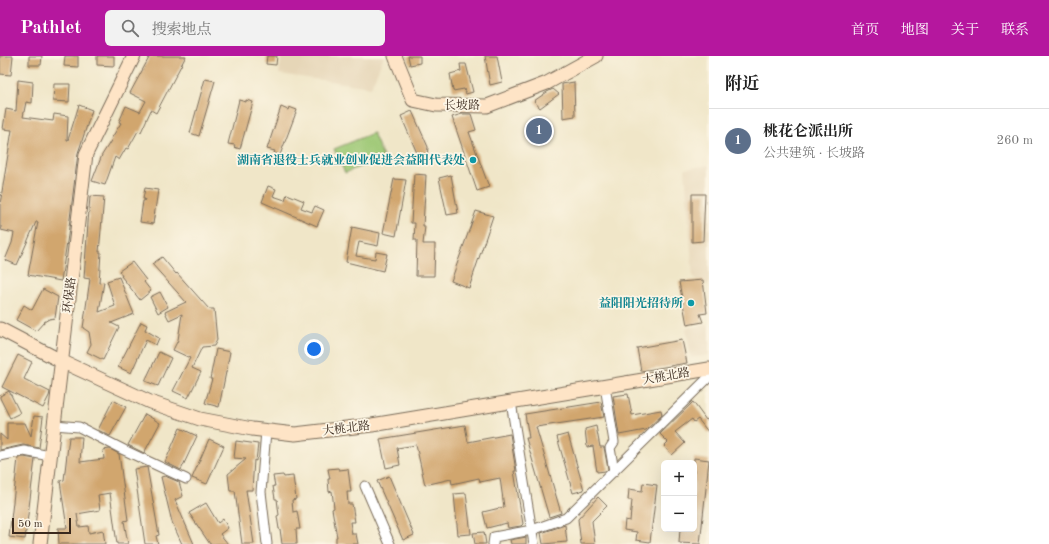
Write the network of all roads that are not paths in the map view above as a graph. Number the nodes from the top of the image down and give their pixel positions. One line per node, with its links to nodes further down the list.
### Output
1 (134, 56): 5 (street, 环保路)
2 (395, 56): 3 (street, 长坡路)
3 (596, 56)
4 (0, 329): 5 (street, 大桃北路)
5 (61, 360): 10 (street, 环保路); 11 (street, 大桃北路)
6 (709, 368): 8 (street, 大桃北路)
7 (709, 377): 14 (street)
8 (605, 386): 9 (street, 大桃北路); 14 (street)
9 (511, 402): 11 (street, 大桃北路); 17 (street)
10 (54, 424): 13 (street, 环保路); 15 (street)
11 (266, 431): 19 (street)
12 (0, 456): 13 (street)
13 (50, 456): 18 (street, 环保路)
14 (614, 471): 17 (street)
15 (186, 479)
16 (364, 486): 20 (street)
17 (532, 530): 21 (street); 22 (street)
18 (40, 544)
19 (267, 544)
20 (390, 544)
21 (493, 544)
22 (534, 544)

